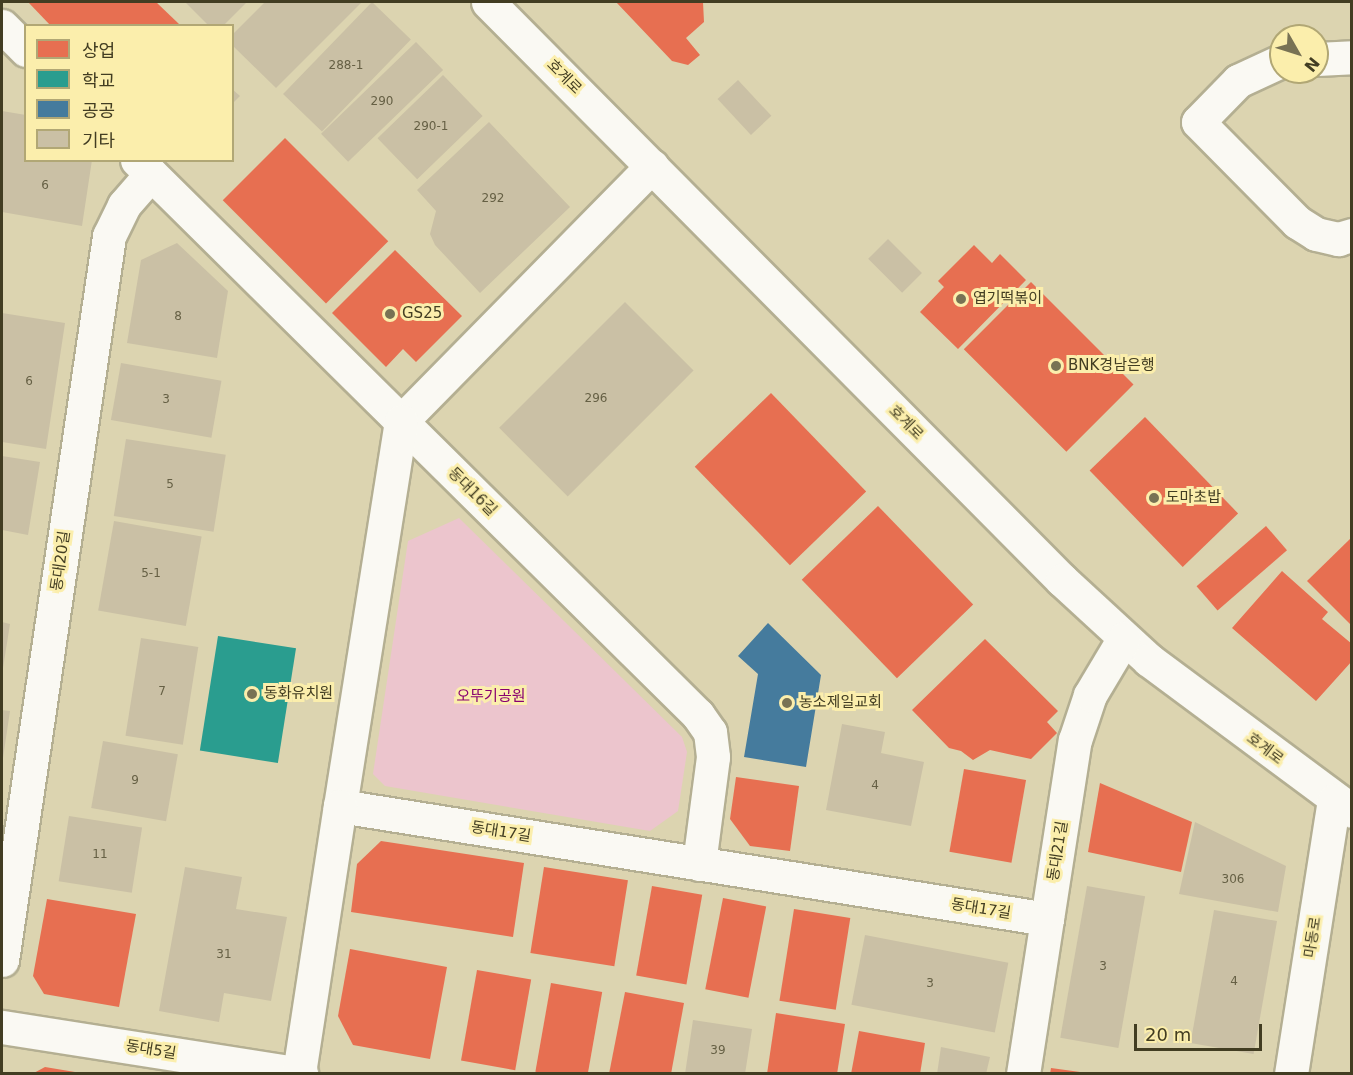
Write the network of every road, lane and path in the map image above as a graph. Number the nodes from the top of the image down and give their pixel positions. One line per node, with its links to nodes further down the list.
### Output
1 (488, 2): 7 (street, 호계로)
2 (2, 26): 3 (street)
3 (24, 48)
4 (1352, 57): 5 (street)
5 (1329, 58)
6 (1269, 67): 9 (street)
7 (652, 166): 10 (street); 11 (street, 호계로)
8 (144, 167): 10 (street, 동대16길); 16 (street, 동대20길)
9 (1352, 235)
10 (401, 421): 12 (street); 14 (street, 동대16길)
11 (1124, 638): 13 (street, 호계로); 15 (street, 동대21길)
12 (340, 806): 14 (street, 동대17길); 18 (street)
13 (1343, 806): 20 (street, 마동로)
14 (699, 864): 15 (street, 동대17길)
15 (1047, 919): 19 (street, 동대21길)
16 (2, 960)
17 (2, 1027): 18 (street, 동대5길)
18 (300, 1073)
19 (1023, 1074)
20 (1292, 1074)

